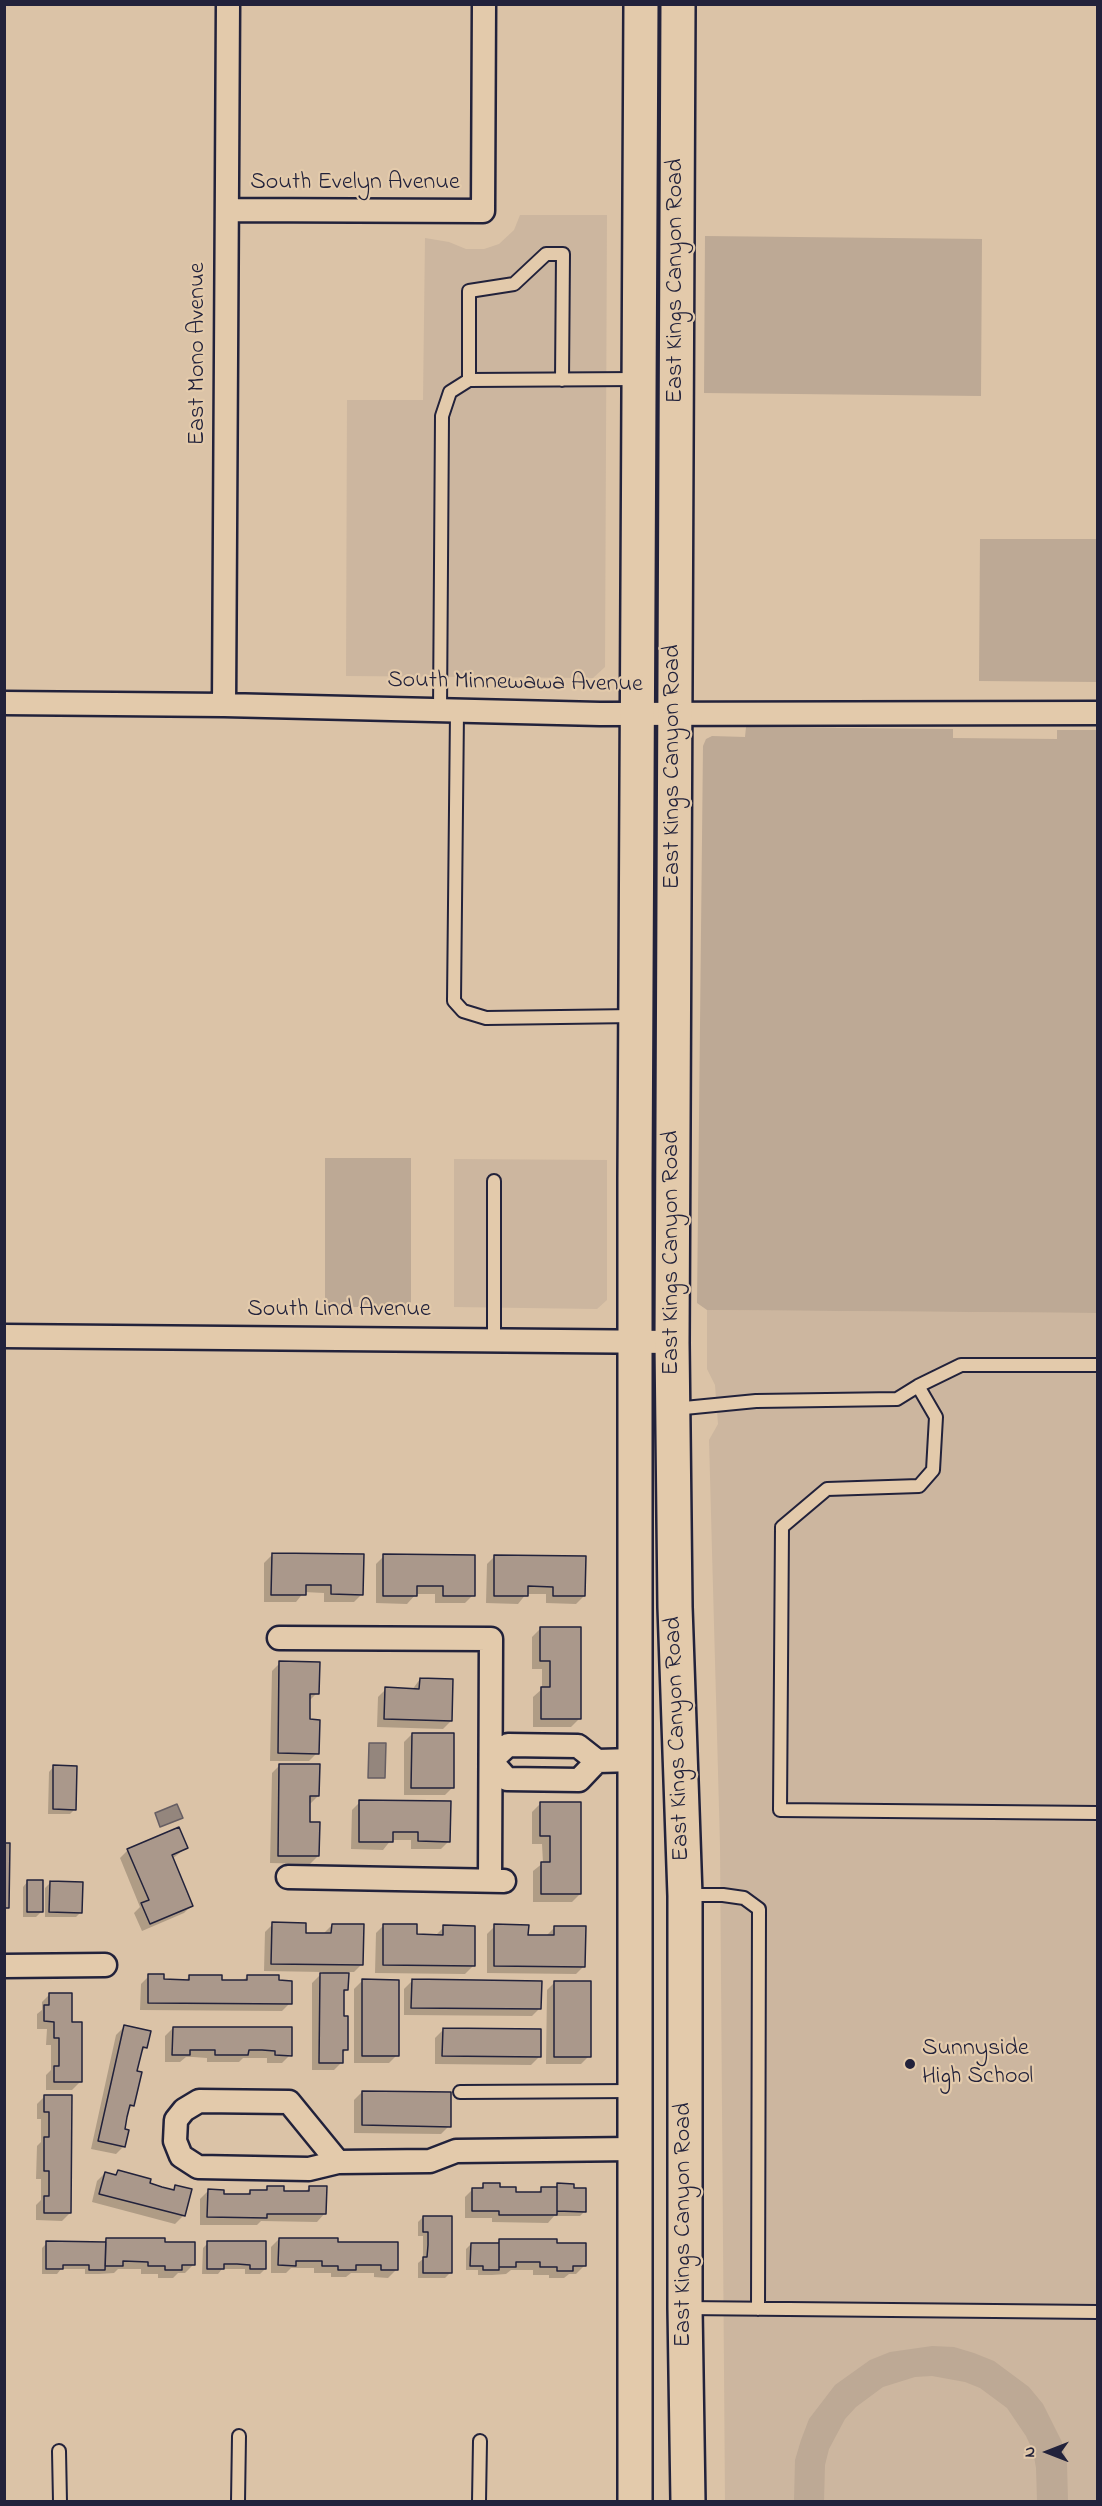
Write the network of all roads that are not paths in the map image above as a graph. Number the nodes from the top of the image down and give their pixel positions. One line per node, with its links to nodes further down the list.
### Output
1 (228, 4): 5 (street, East Mono Avenue)
2 (484, 4): 5 (street, South Evelyn Avenue)
3 (641, 4): 6 (main road, East Kings Canyon Road)
4 (678, 4): 14 (main road, East Kings Canyon Road)
5 (227, 210): 10 (street, East Mono Avenue)
6 (640, 379): 8 (lane); 13 (main road, East Kings Canyon Road)
7 (469, 380): 8 (lane); 8 (lane); 11 (lane)
8 (562, 380)
9 (4, 703): 10 (street, South Minnewawa Avenue)
10 (224, 705): 11 (street, South Minnewawa Avenue)
11 (449, 711): 13 (street, South Minnewawa Avenue); 15 (lane)
12 (1098, 713): 14 (street, South Minnewawa Avenue)
13 (637, 714): 14 (street, South Minnewawa Avenue); 15 (main road, East Kings Canyon Road)
14 (674, 714): 20 (main road, East Kings Canyon Road)
15 (636, 1016): 19 (main road, East Kings Canyon Road)
16 (494, 1181): 18 (lane)
17 (4, 1336): 18 (street, South Lind Avenue)
18 (494, 1340): 19 (street, South Lind Avenue)
19 (634, 1342): 20 (street, South Lind Avenue); 27 (main road, East Kings Canyon Road)
20 (672, 1342): 23 (main road, East Kings Canyon Road)
21 (1098, 1365): 22 (lane)
22 (918, 1386): 23 (lane); 28 (lane)
23 (673, 1409): 30 (main road, East Kings Canyon Road)
24 (279, 1638): 25 (street)
25 (491, 1761): 26 (street); 26 (street); 29 (street)
26 (597, 1761): 27 (street)
27 (635, 1761): 33 (main road, East Kings Canyon Road)
28 (1098, 1813)
29 (288, 1877)
30 (685, 1896): 37 (main road, East Kings Canyon Road); 38 (lane)
31 (105, 1965): 32 (street)
32 (4, 1966)
33 (633, 2091): 34 (lane); 35 (main road, East Kings Canyon Road)
34 (460, 2092)
35 (633, 2149): 36 (street); 46 (main road, East Kings Canyon Road)
36 (338, 2162): 36 (street)
37 (685, 2308): 38 (lane); 47 (main road, East Kings Canyon Road)
38 (758, 2309): 39 (lane)
39 (1098, 2312)
40 (239, 2436): 44 (lane)
41 (480, 2441): 45 (lane)
42 (59, 2451): 43 (lane)
43 (60, 2502)
44 (238, 2502)
45 (478, 2502)
46 (634, 2502)
47 (688, 2502)

